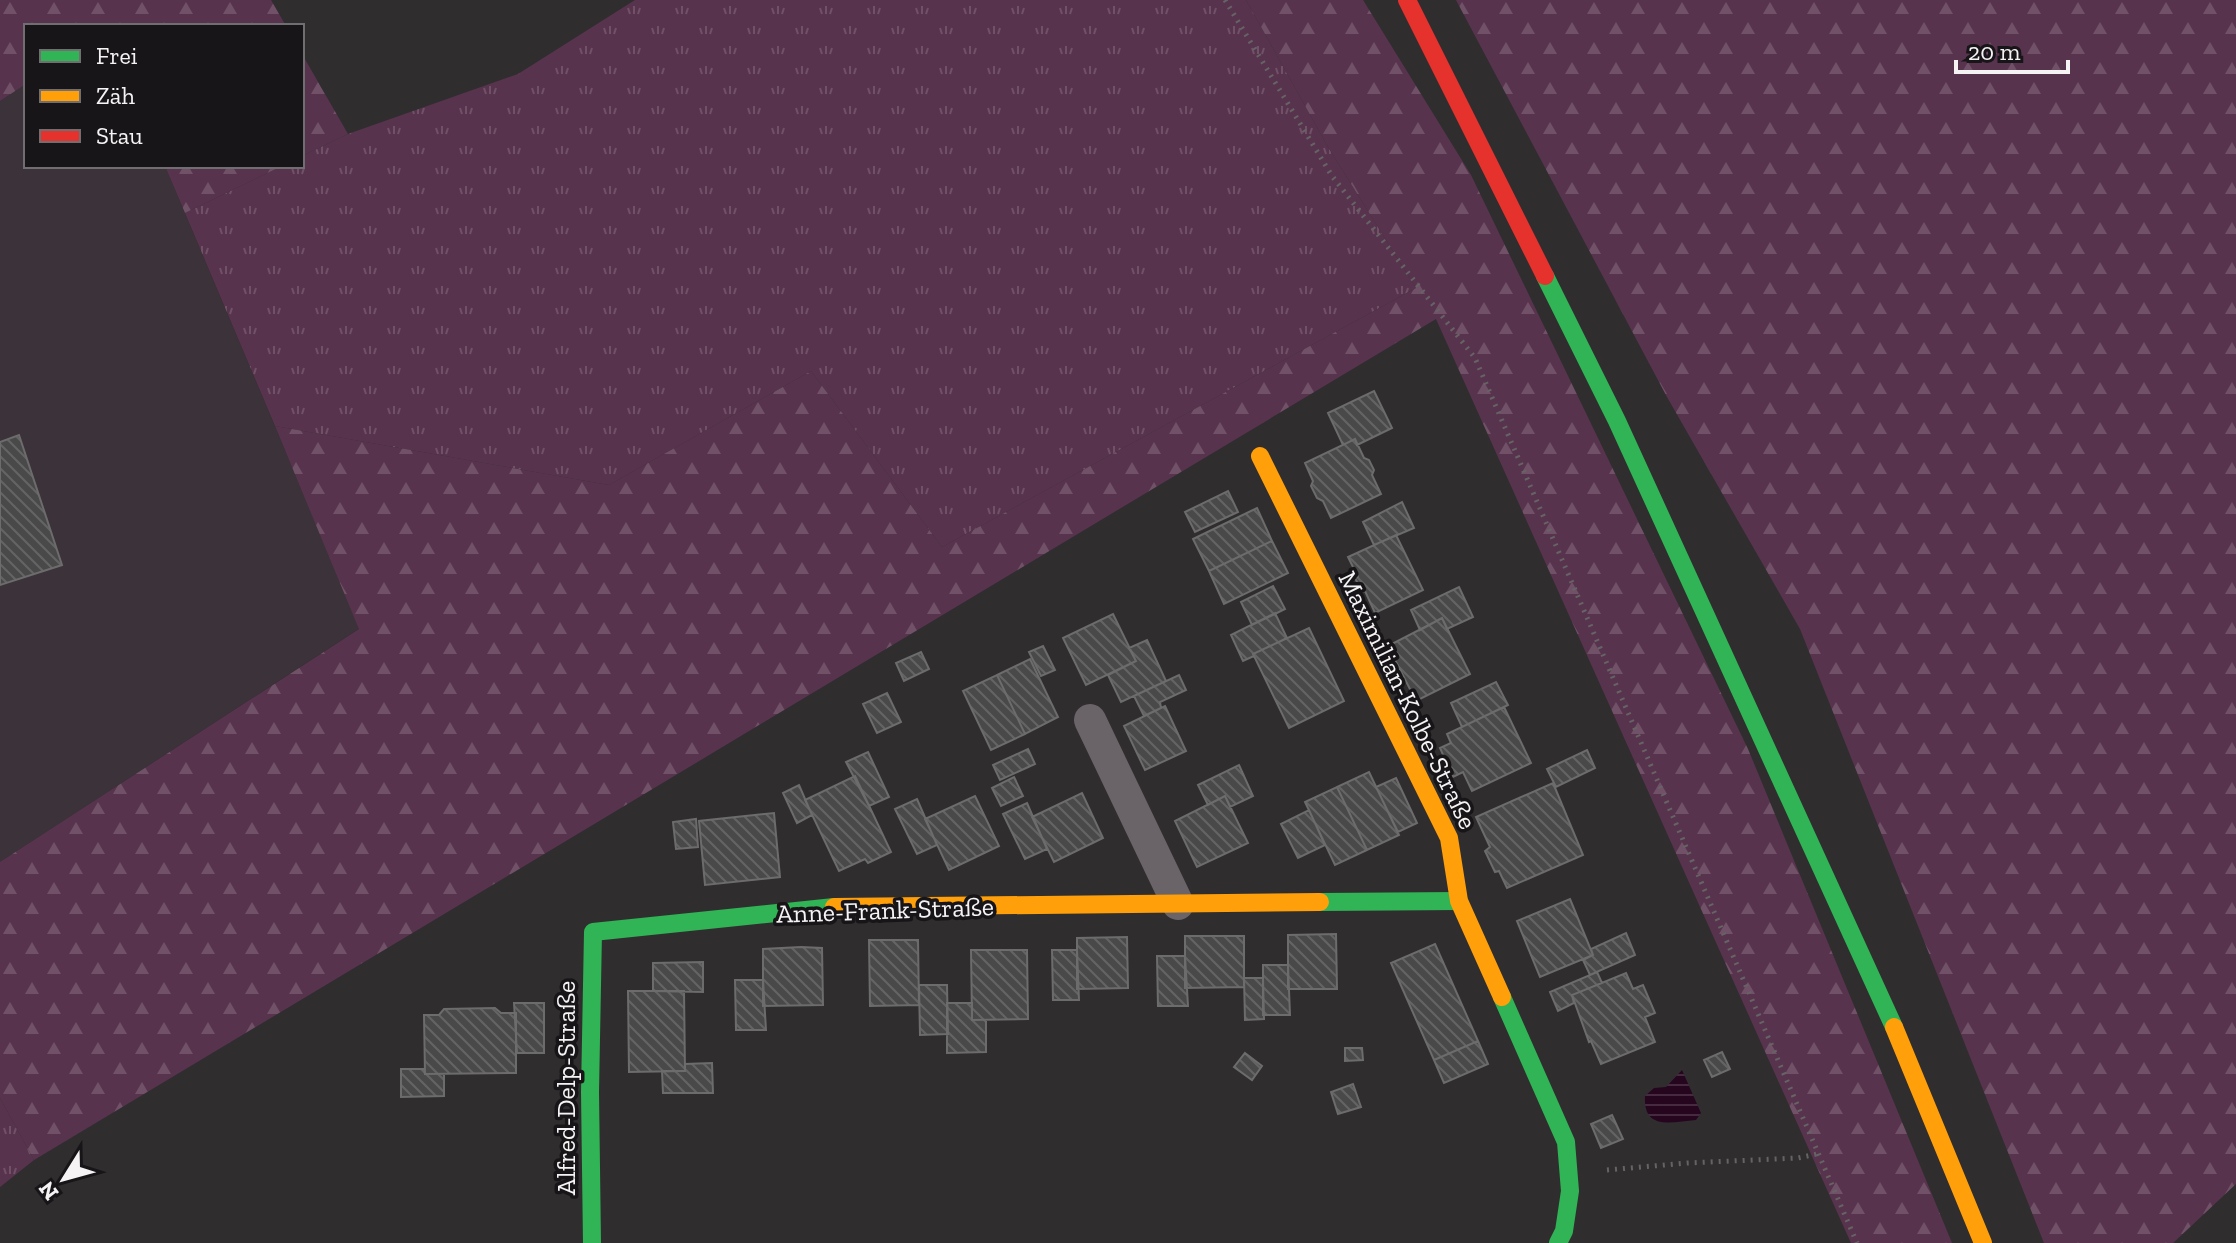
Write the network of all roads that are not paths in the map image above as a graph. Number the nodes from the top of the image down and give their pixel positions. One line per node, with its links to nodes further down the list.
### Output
1 (1407, 0): 9 (main road)
2 (1260, 456): 4 (main road, Maximilian-Kolbe-Straße)
3 (1090, 720): 5 (street)
4 (1459, 901): 5 (main road, Anne-Frank-Straße); 8 (main road, Maximilian-Kolbe-Straße)
5 (1178, 904): 6 (main road, Anne-Frank-Straße)
6 (593, 932): 7 (main road, Alfred-Delp-Straße)
7 (592, 1243)
8 (1558, 1243)
9 (1983, 1243)

